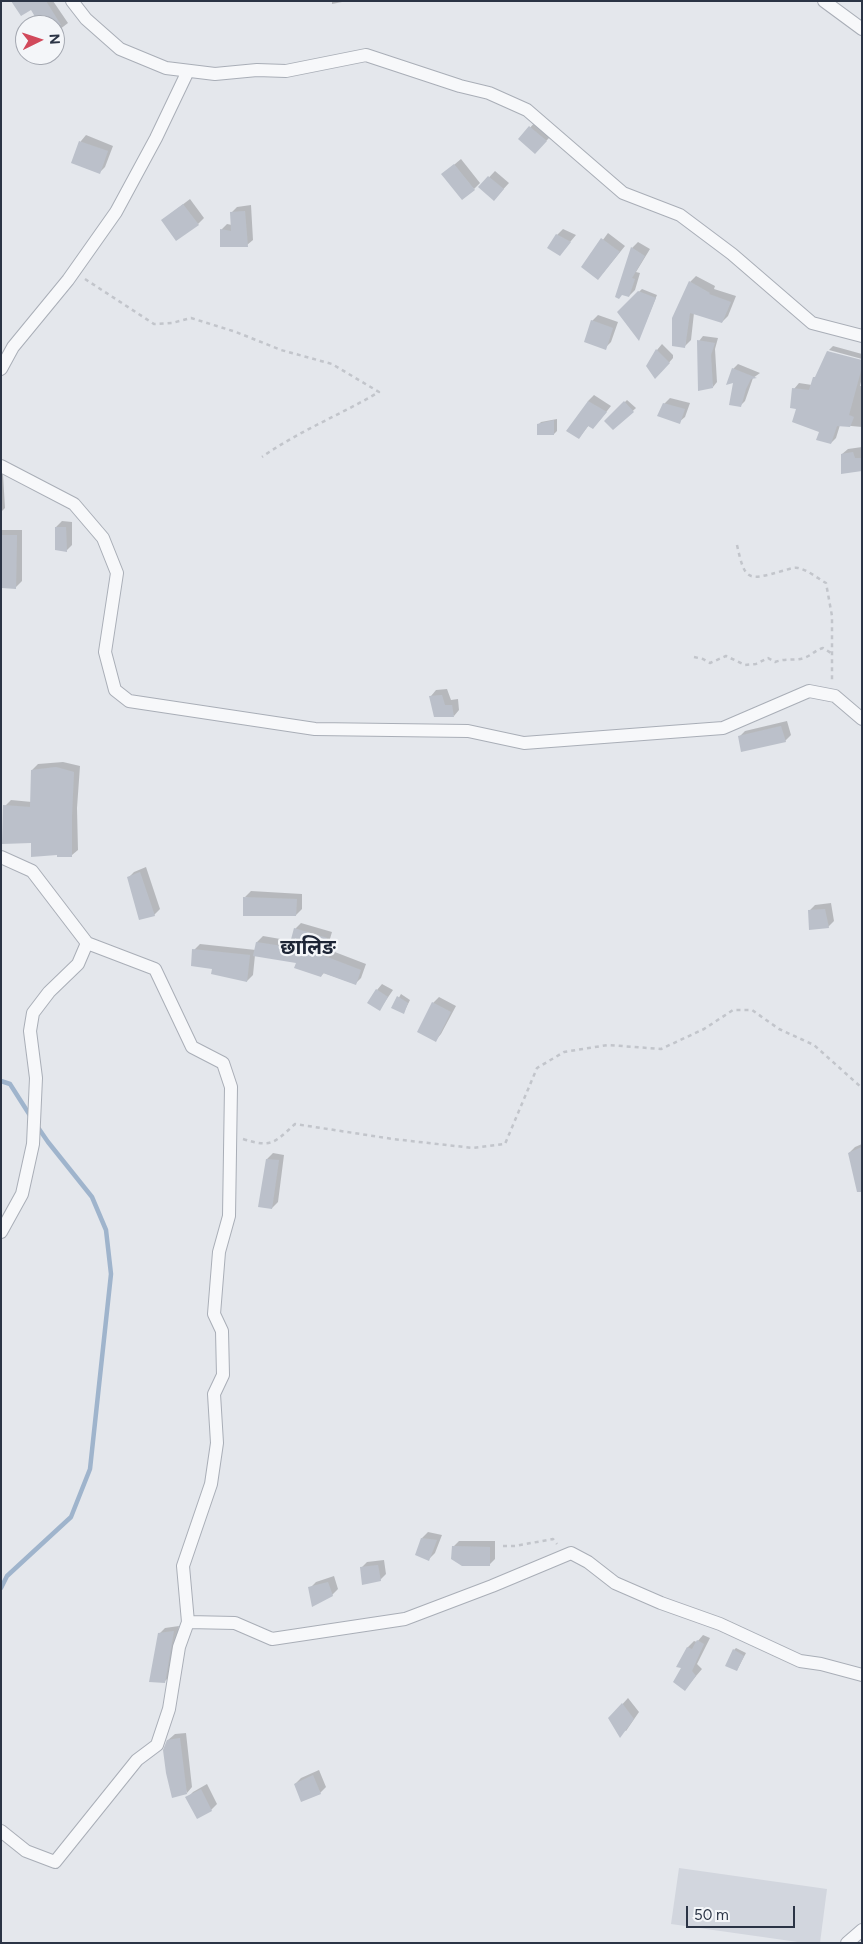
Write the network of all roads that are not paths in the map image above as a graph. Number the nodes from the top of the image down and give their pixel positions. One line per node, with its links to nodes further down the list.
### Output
1 (72, 1): 4 (street)
2 (824, 1): 3 (street)
3 (862, 29)
4 (188, 71): 5 (street); 6 (street)
5 (862, 336)
6 (1, 369)
7 (1, 466): 8 (street)
8 (862, 720)
9 (1, 857): 10 (street)
10 (87, 943): 11 (street); 12 (street)
11 (1, 1232)
12 (188, 1622): 13 (street); 14 (street)
13 (862, 1675)
14 (1, 1831)
15 (862, 1930): 16 (street)
16 (847, 1943)

